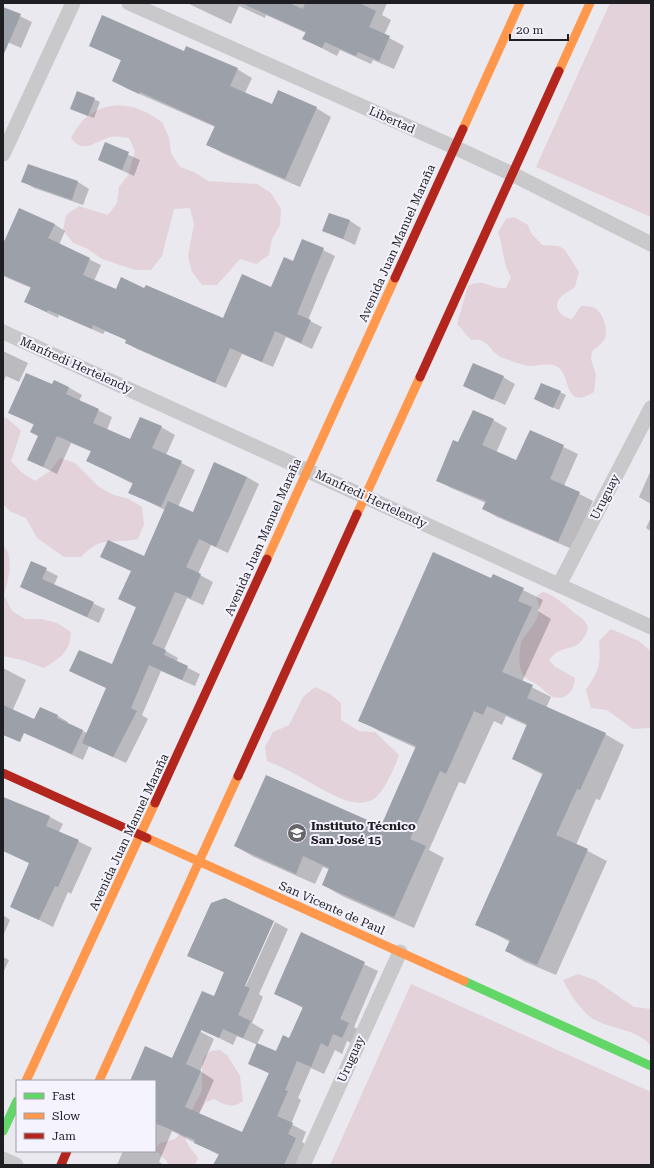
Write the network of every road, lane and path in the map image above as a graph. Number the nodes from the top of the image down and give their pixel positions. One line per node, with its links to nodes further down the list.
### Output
1 (73, 3): 6 (street)
2 (129, 3): 5 (street, Libertad)
3 (520, 3): 5 (street, Avenida Juan Manuel Maraña)
4 (590, 3): 7 (street)
5 (454, 147): 7 (street, Libertad); 11 (street, Avenida Juan Manuel Maraña)
6 (3, 154)
7 (512, 174): 8 (street, Libertad); 12 (street)
8 (651, 244)
9 (3, 332): 11 (street, Manfredi Hertelendy)
10 (651, 408): 13 (street, Uruguay)
11 (307, 470): 12 (street, Manfredi Hertelendy); 16 (street, Avenida Juan Manuel Maraña)
12 (366, 496): 13 (street, Manfredi Hertelendy); 17 (street)
13 (559, 585): 14 (street, Manfredi Hertelendy)
14 (651, 627)
15 (3, 773): 16 (street, San Vicente de Paul)
16 (141, 835): 17 (street, San Vicente de Paul); 20 (street, Avenida Juan Manuel Maraña)
17 (199, 862): 18 (street, San Vicente de Paul); 21 (street)
18 (400, 952): 19 (street, San Vicente de Paul); 28 (street, Uruguay)
19 (651, 1066)
20 (26, 1080)
21 (99, 1080)
22 (16, 1103): 23 (street)
23 (3, 1131)
24 (67, 1152): 27 (street)
25 (3, 1159): 26 (street)
26 (16, 1165)
27 (61, 1165)
28 (303, 1165)

